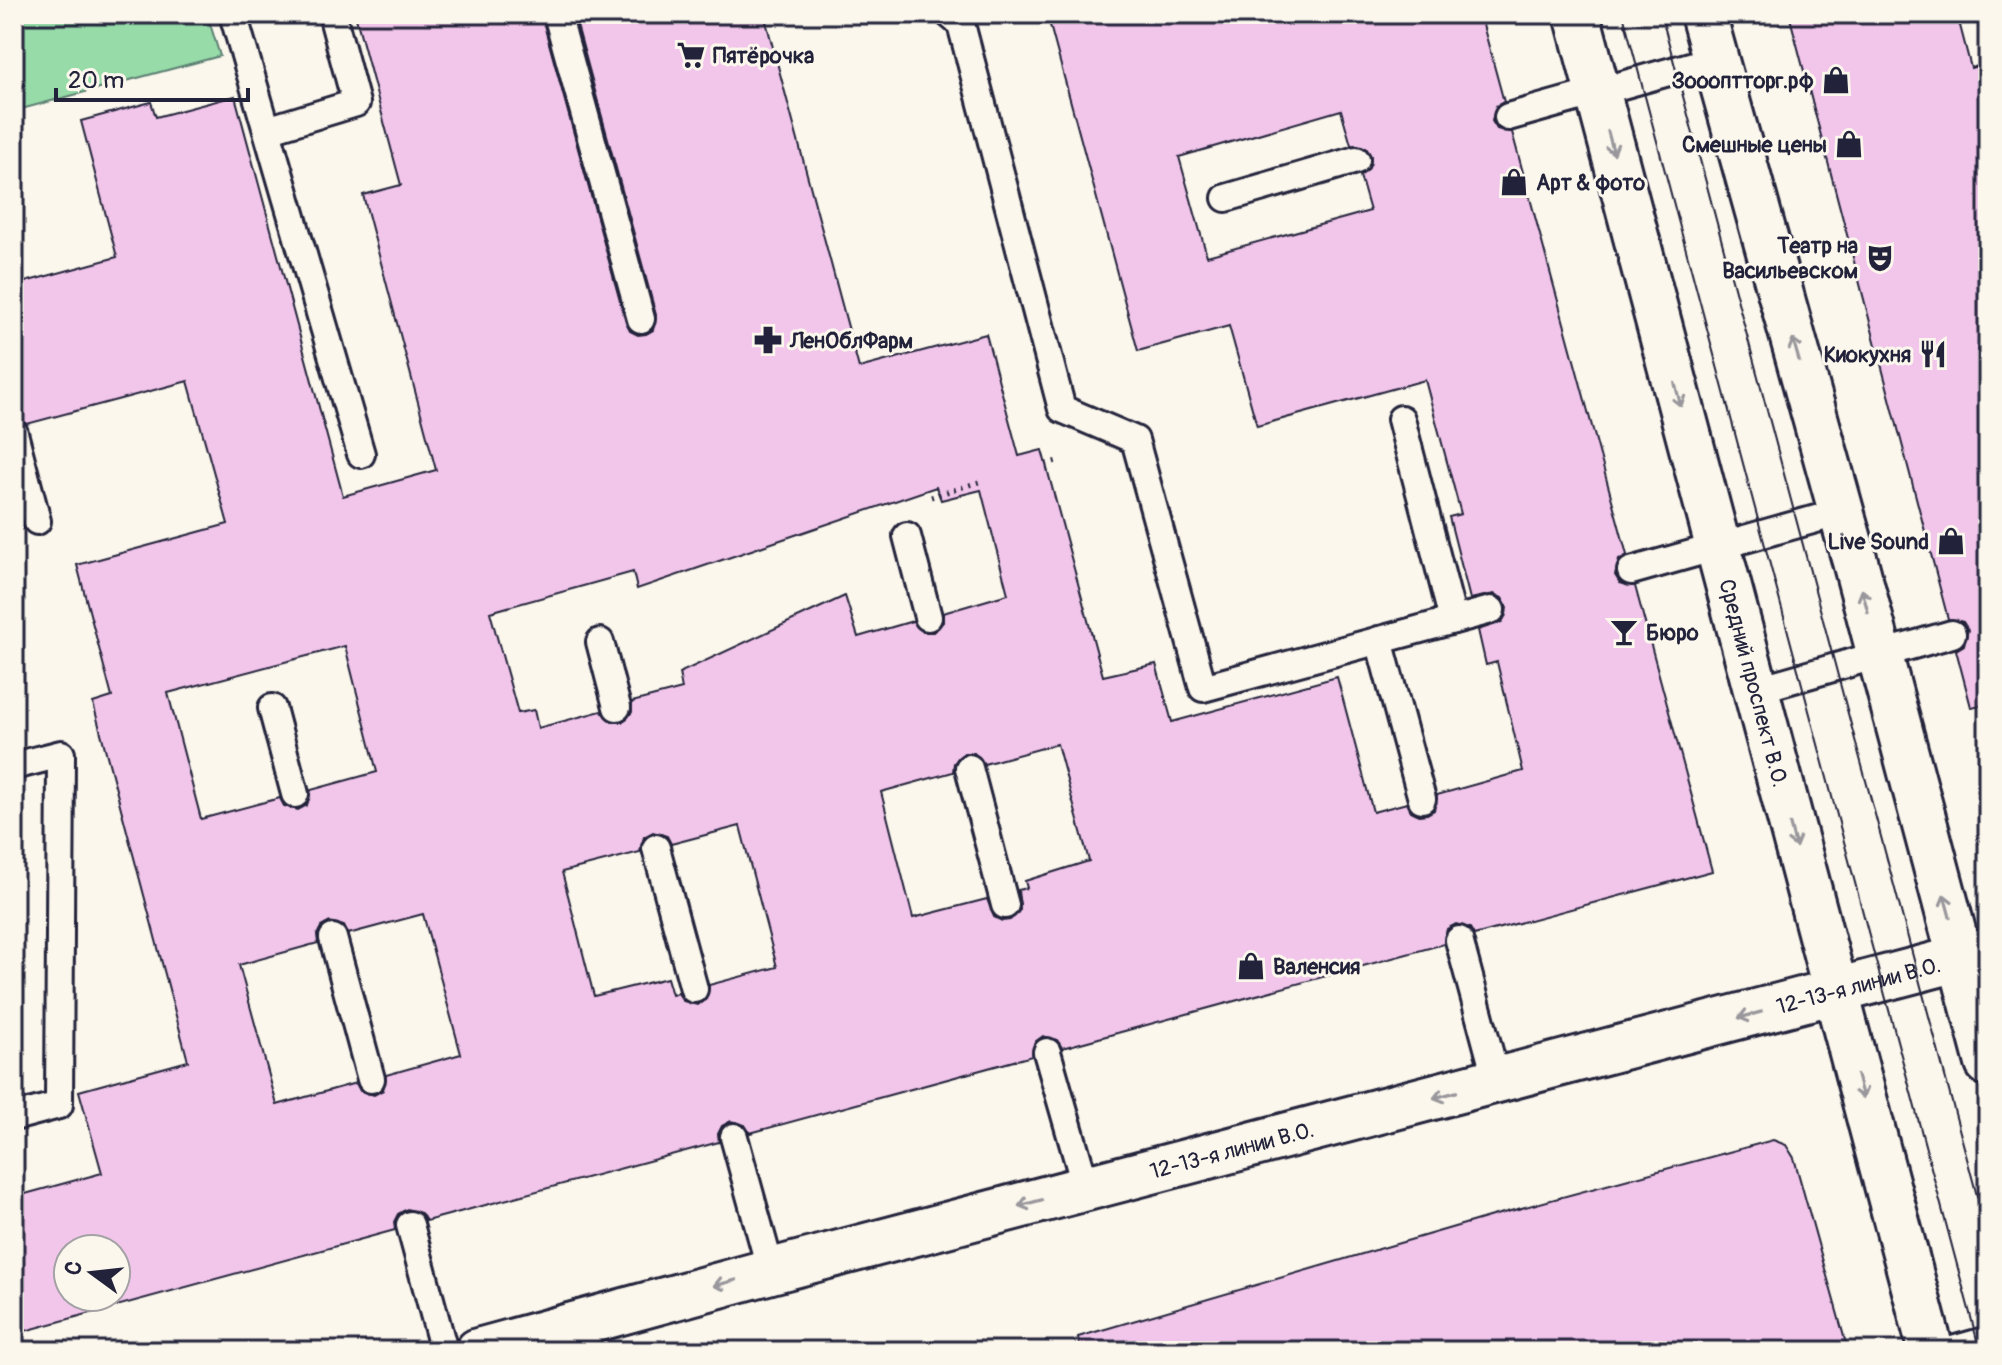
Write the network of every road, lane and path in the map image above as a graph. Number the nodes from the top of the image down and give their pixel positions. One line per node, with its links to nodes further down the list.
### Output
1 (233, 14): 10 (lane)
2 (332, 14): 10 (lane)
3 (557, 14): 13 (lane)
4 (949, 14): 26 (lane)
5 (1703, 14): 7 (main road)
6 (1582, 15): 8 (main road, Средний проспект В.О.)
7 (1715, 59): 8 (lane); 17 (main road, one-way to 7)
8 (1598, 92): 9 (lane); 20 (main road, Средний проспект В.О., one-way to 20)
9 (1508, 117)
10 (267, 130): 16 (lane)
11 (1356, 160): 12 (lane)
12 (1226, 198)
13 (641, 319)
14 (1401, 419): 24 (lane)
15 (14, 433): 18 (lane)
16 (361, 454)
17 (1841, 512): 20 (lane); 28 (main road, one-way to 17)
18 (37, 521)
19 (907, 536): 23 (lane)
20 (1718, 547): 21 (lane); 29 (main road, Средний проспект В.О.)
21 (1631, 571)
22 (1491, 610): 24 (lane)
23 (928, 617)
24 (1453, 620): 26 (lane)
25 (1952, 634): 28 (lane)
26 (1379, 640): 35 (lane)
27 (600, 642): 30 (lane)
28 (1880, 654): 29 (lane); 40 (main road, one-way to 28)
29 (1755, 690): 42 (main road, Средний проспект В.О., one-way to 42)
30 (617, 707)
31 (272, 708): 34 (lane)
32 (14, 766): 47 (lane)
33 (969, 768): 37 (lane)
34 (295, 794)
35 (1422, 799)
36 (656, 848): 41 (lane)
37 (1005, 905)
38 (333, 938): 45 (lane)
39 (1459, 940): 46 (lane)
40 (1974, 955): 42 (main road, 12-13-я линии В.О.); 44 (main road)
41 (694, 989)
42 (1834, 993): 46 (main road, 12-13-я линии В.О., one-way to 46); 55 (main road, Средний проспект В.О., one-way to 55)
43 (1047, 1052): 49 (lane)
44 (1988, 1063)
45 (371, 1079)
46 (1497, 1081): 49 (main road, 12-13-я линии В.О., one-way to 49)
47 (14, 1117)
48 (734, 1137): 51 (lane)
49 (1086, 1188): 51 (main road, 12-13-я линии В.О., one-way to 51)
50 (410, 1225): 53 (lane)
51 (771, 1271): 54 (main road, 12-13-я линии В.О., one-way to 54)
52 (1988, 1340): 56 (lane)
53 (444, 1351)
54 (478, 1351)
55 (1931, 1351)
56 (1949, 1351)

